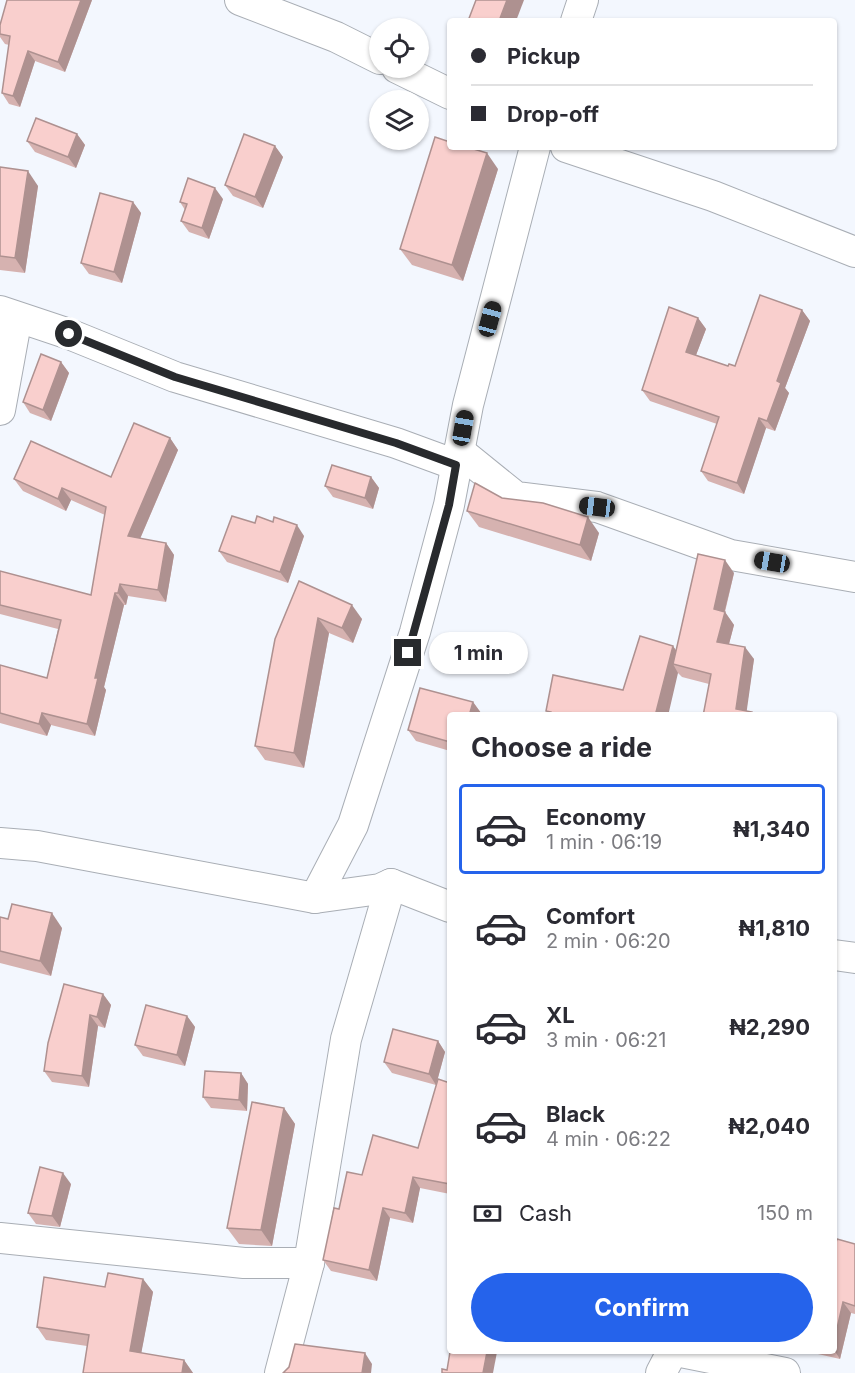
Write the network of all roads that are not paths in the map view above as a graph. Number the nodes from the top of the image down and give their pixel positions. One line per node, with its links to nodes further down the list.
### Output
1 (240, 0): 4 (street)
2 (583, 0): 3 (street)
3 (577, 18)
4 (369, 54)
5 (417, 78): 6 (street)
6 (447, 93)
7 (534, 150): 12 (street)
8 (575, 150): 9 (street)
9 (855, 252)
10 (6, 314): 11 (street); 12 (street)
11 (0, 410)
12 (458, 458): 13 (street); 16 (street)
13 (855, 577)
14 (0, 843): 16 (street)
15 (391, 884): 16 (street); 17 (street); 21 (street)
16 (315, 898)
17 (447, 906)
18 (837, 955): 19 (street)
19 (855, 958)
20 (0, 1238): 21 (street)
21 (309, 1263): 24 (street)
22 (671, 1354): 25 (street)
23 (691, 1354): 26 (street)
24 (280, 1373)
25 (661, 1373)
26 (785, 1373)

